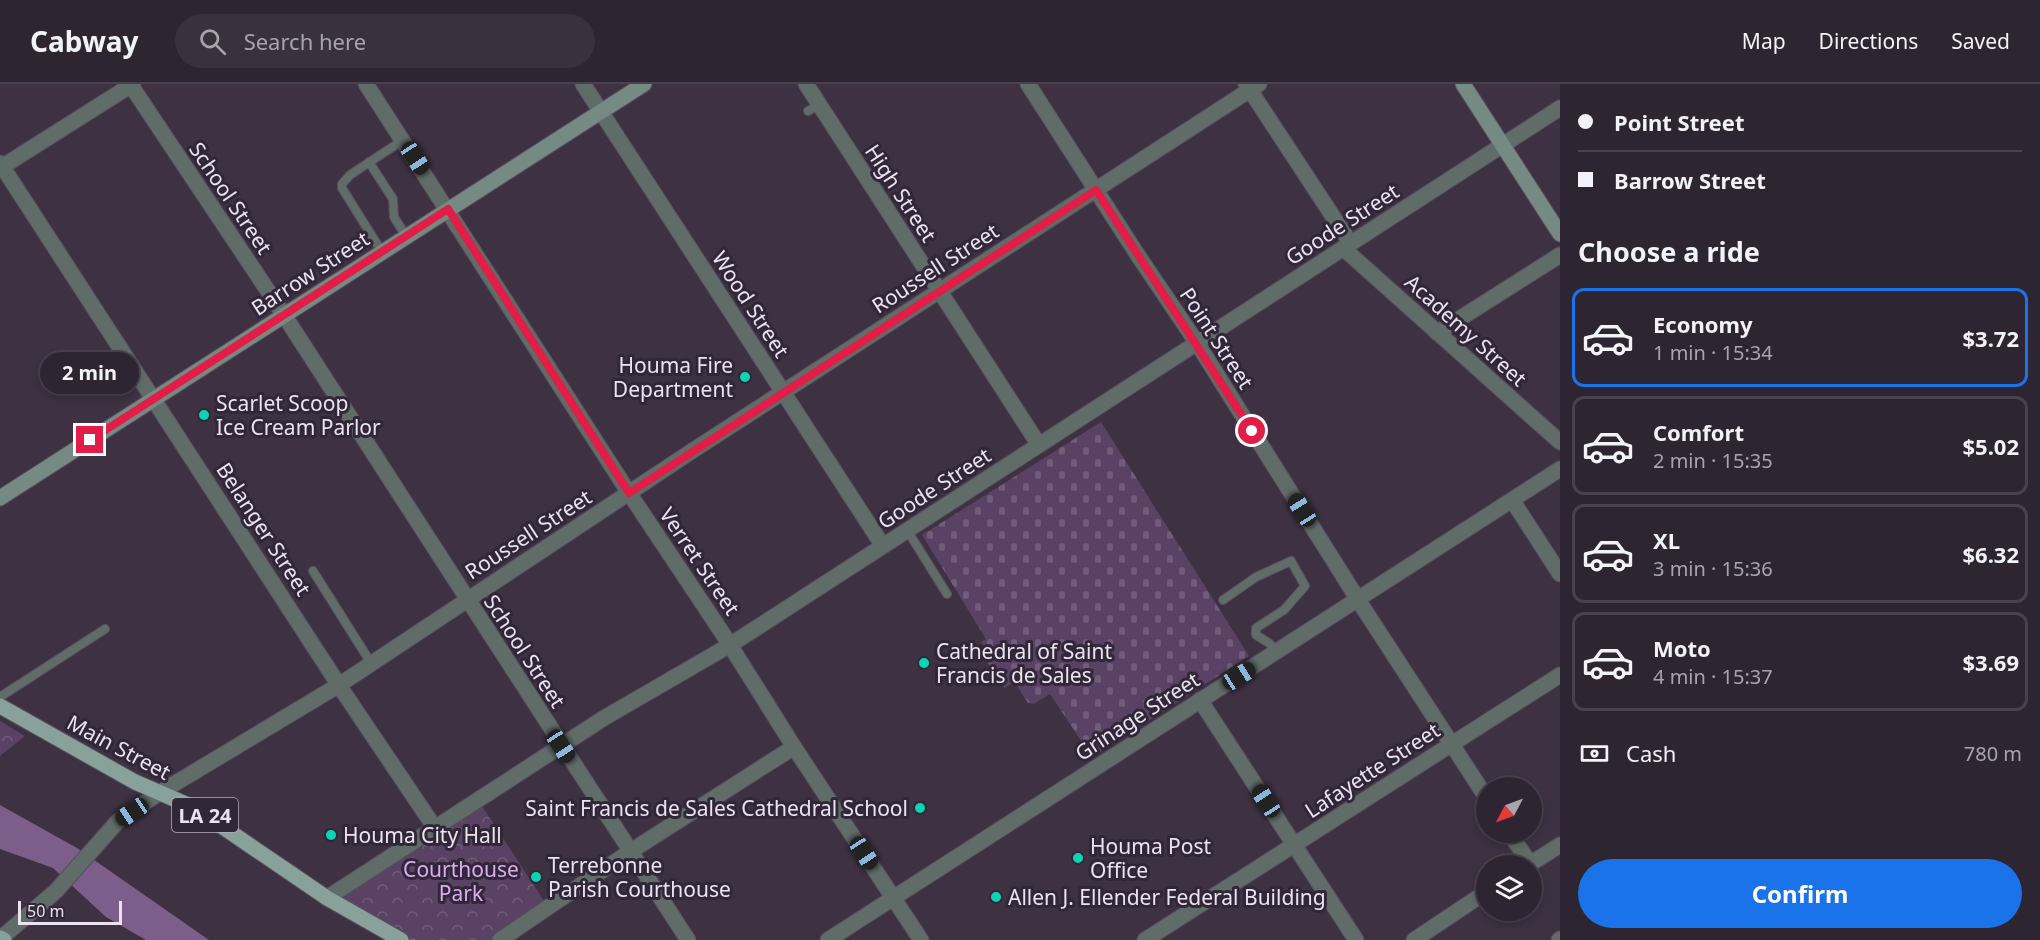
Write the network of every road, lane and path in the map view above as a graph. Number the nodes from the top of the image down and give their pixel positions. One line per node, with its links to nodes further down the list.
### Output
1 (131, 84): 14 (street); 23 (street, School Street)
2 (366, 84): 11 (street, Verret Street)
3 (583, 84): 10 (street, Wood Street)
4 (644, 84): 10 (main road, Barrow Street)
5 (806, 84): 22 (street, High Street)
6 (1028, 84): 15 (street, Point Street)
7 (1463, 84): 12 (main road)
8 (1251, 86): 15 (street, Roussell Street); 19 (street, Academy Street)
9 (1560, 108): 12 (street, Goode Street)
10 (601, 111): 16 (main road, Barrow Street); 26 (street, Wood Street)
11 (403, 140): 13 (lane); 16 (street, Verret Street)
12 (1503, 145): 17 (main road); 19 (street, Goode Street)
13 (369, 162): 18 (lane); 20 (lane)
14 (1, 166): 27 (street, Belanger Street)
15 (1096, 190): 22 (street, Roussell Street); 25 (street, Point Street)
16 (448, 209): 18 (main road, Barrow Street); 31 (street, Verret Street)
17 (1560, 234)
18 (406, 236): 20 (main road, Barrow Street)
19 (1347, 246): 24 (street, Academy Street); 25 (street, Goode Street)
20 (382, 252): 23 (main road, Barrow Street)
21 (1560, 255): 24 (street)
22 (939, 291): 26 (street, Roussell Street); 29 (street, High Street)
23 (284, 315): 27 (main road, Barrow Street); 40 (street, School Street)
24 (1437, 333): 28 (street, Academy Street)
25 (1197, 343): 29 (street, Goode Street); 39 (street, Point Street)
26 (784, 392): 31 (street, Roussell Street); 35 (street, Wood Street)
27 (155, 399): 32 (main road, Barrow Street); 47 (street, Belanger Street)
28 (1560, 442)
29 (1039, 445): 34 (street, Goode Street)
30 (1560, 469): 33 (street, Grinage Street)
31 (629, 493): 40 (street, Roussell Street); 43 (street, Verret Street)
32 (0, 498)
33 (1512, 500): 37 (street); 39 (street, Grinage Street)
34 (907, 530): 35 (street, Goode Street); 38 (lane)
35 (883, 546): 43 (street, Goode Street)
36 (313, 571): 45 (lane)
37 (1560, 574)
38 (947, 594)
39 (1358, 598): 44 (street, Grinage Street); 51 (street, Point Street)
40 (467, 600): 45 (street, Roussell Street); 52 (street, School Street)
41 (1223, 600): 44 (lane)
42 (105, 630): 48 (lane)
43 (730, 645): 52 (street, Goode Street); 53 (street, Verret Street)
44 (1277, 651): 49 (street, Grinage Street)
45 (371, 663): 47 (street, Roussell Street)
46 (1560, 675): 51 (street, Lafayette Street)
47 (339, 685): 55 (street, Roussell Street); 56 (street, Belanger Street)
48 (0, 697)
49 (1200, 700): 57 (street); 61 (street, Grinage Street)
50 (0, 706): 55 (main road, Main Street / LA 24)
51 (1452, 744): 54 (street, Point Street); 57 (street, Lafayette Street)
52 (561, 746): 56 (street, Goode Street); 59 (street, School Street)
53 (794, 747): 59 (street); 61 (street, Verret Street)
54 (1476, 781)
55 (159, 793): 62 (main road, Main Street / LA 24); 65 (street, Roussell Street)
56 (435, 828): 62 (street, Goode Street)
57 (1294, 844): 70 (street, Lafayette Street); 71 (street)
58 (1560, 845): 60 (street)
59 (631, 851): 64 (street); 67 (street, School Street)
60 (1542, 856)
61 (894, 897): 68 (street, Grinage Street); 69 (street, Verret Street)
62 (327, 898): 66 (main road, Main Street / LA 24)
63 (1476, 899): 72 (street)
64 (506, 938)
65 (2, 939)
66 (401, 940)
67 (688, 940)
68 (828, 940)
69 (921, 940)
70 (1145, 940)
71 (1356, 940)
72 (1414, 940)

